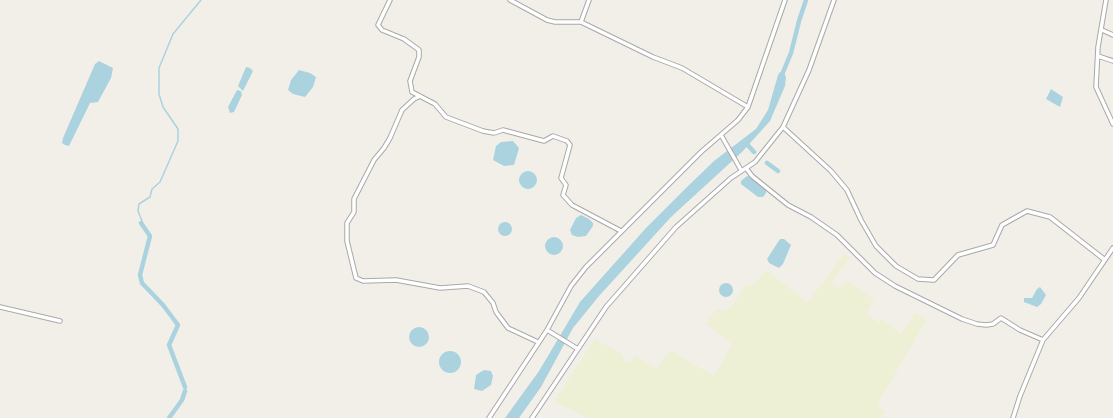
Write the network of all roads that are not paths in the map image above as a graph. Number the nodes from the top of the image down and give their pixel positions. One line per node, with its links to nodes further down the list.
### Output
1 (390, 0): 12 (street)
2 (510, 0): 7 (street)
3 (589, 0): 7 (street)
4 (785, 0): 13 (street)
5 (834, 0): 15 (street)
6 (1106, 0): 8 (street)
7 (581, 22): 13 (street)
8 (1102, 30): 9 (street); 10 (street)
9 (1113, 35)
10 (1098, 56): 11 (street); 14 (street)
11 (1113, 61)
12 (420, 96): 19 (street); 26 (street)
13 (748, 107): 16 (street)
14 (1113, 124)
15 (784, 127): 17 (street); 21 (street)
16 (720, 136): 18 (street); 19 (street)
17 (746, 168): 18 (street); 25 (street)
18 (741, 170): 27 (street)
19 (621, 231): 24 (street)
20 (1113, 248): 21 (street)
21 (1105, 260): 25 (street)
22 (0, 307): 23 (street)
23 (60, 321)
24 (547, 330): 26 (street); 27 (street)
25 (1043, 340): 30 (street)
26 (538, 342): 28 (street)
27 (578, 348): 29 (street)
28 (489, 418)
29 (532, 418)
30 (1013, 418)

